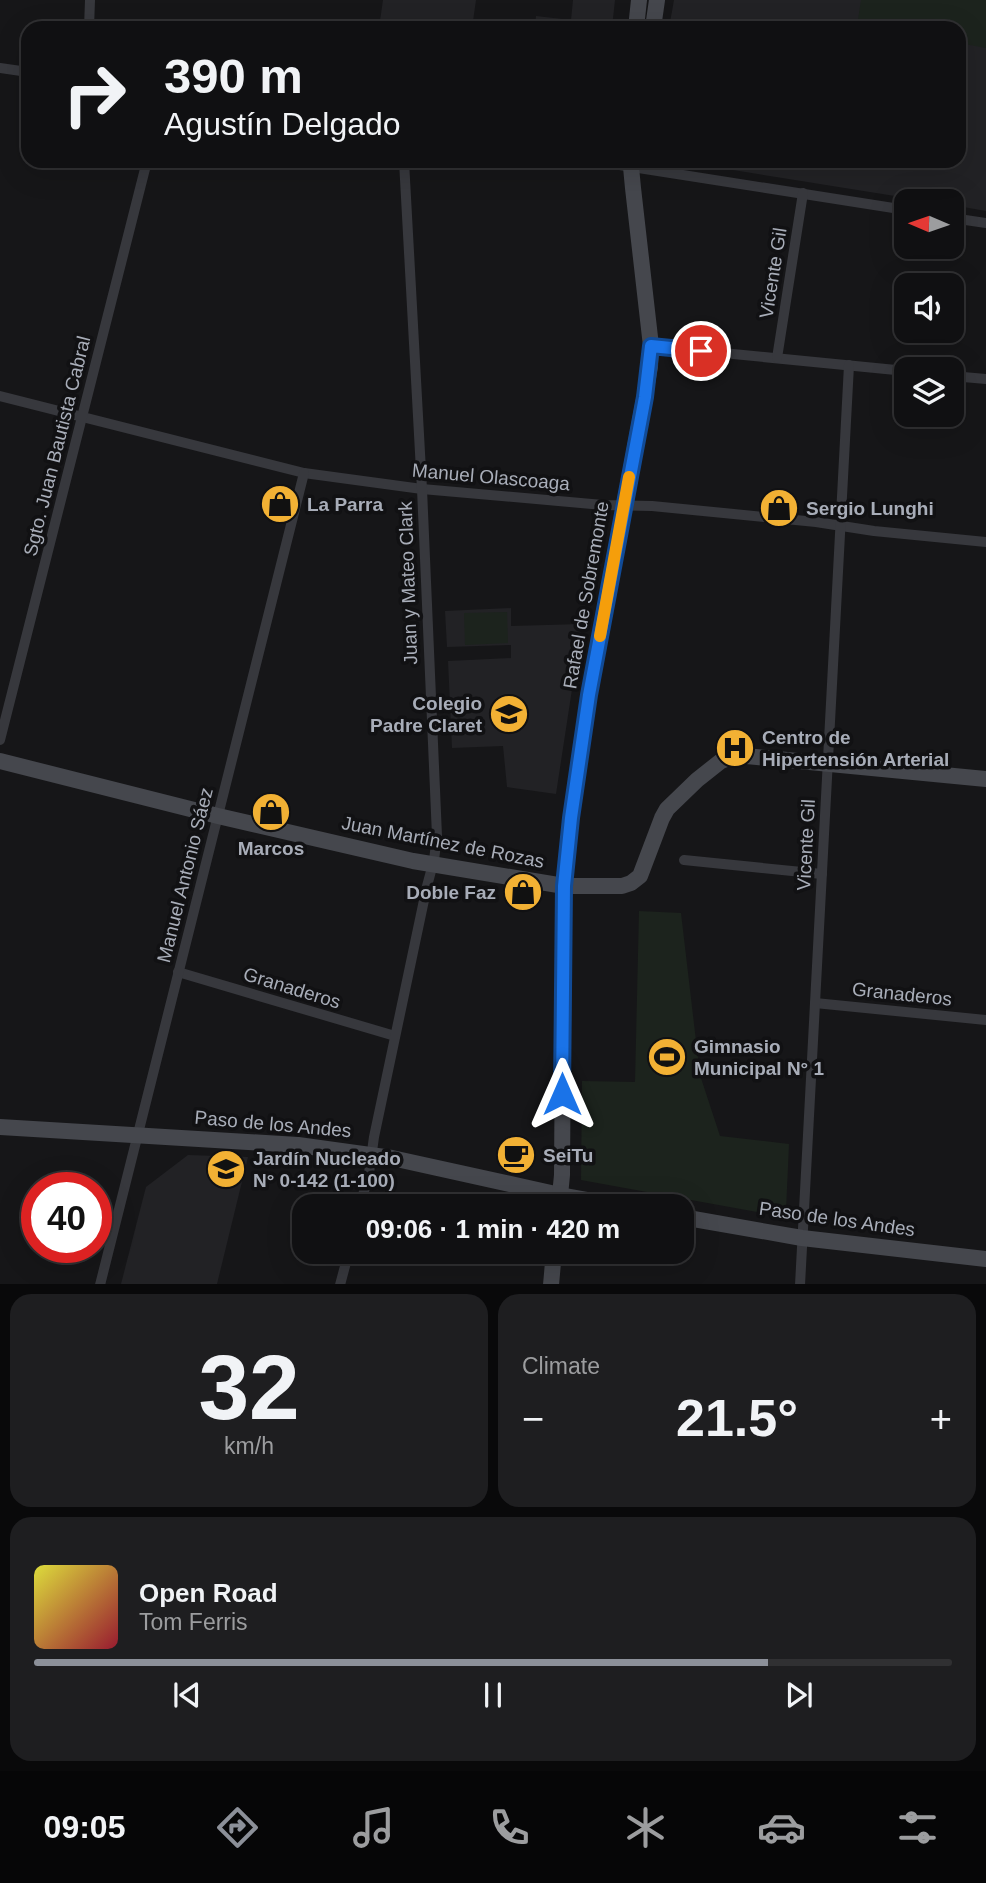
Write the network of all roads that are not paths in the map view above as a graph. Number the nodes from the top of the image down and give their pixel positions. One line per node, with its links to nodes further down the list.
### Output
1 (90, 0): 4 (street)
2 (639, 0): 5 (street)
3 (657, 0): 6 (street)
4 (89, 21)
5 (637, 21)
6 (654, 21)
7 (0, 68): 8 (street)
8 (21, 71)
9 (145, 168): 24 (street, Sgto. Juan Bautista Cabral)
10 (404, 168): 26 (street, Juan y Mateo Clark)
11 (628, 168): 17 (street, Rafael de Sobremonte)
12 (651, 168): 13 (street)
13 (803, 193): 14 (street); 18 (street, Vicente Gil)
14 (894, 208)
15 (964, 220): 16 (street)
16 (986, 223)
17 (651, 346): 18 (street); 27 (street, Rafael de Sobremonte)
18 (777, 358): 19 (street)
19 (849, 365): 20 (street); 28 (street, Vicente Gil)
20 (894, 370)
21 (964, 377): 22 (street)
22 (986, 379)
23 (0, 396): 24 (street, Manuel Olascoaga)
24 (83, 417): 25 (street, Manuel Olascoaga); 30 (street, Sgto. Juan Bautista Cabral)
25 (304, 473): 26 (street, Manuel Olascoaga); 34 (street, Manuel Antonio Sáez)
26 (422, 489): 27 (street, Manuel Olascoaga); 36 (street, Juan y Mateo Clark)
27 (624, 506): 28 (street, Manuel Olascoaga); 38 (street, Rafael de Sobremonte)
28 (840, 526): 29 (street, Manuel Olascoaga); 32 (street, Vicente Gil)
29 (986, 542)
30 (0, 740)
31 (0, 761): 34 (street, Juan Martínez de Rozas)
32 (828, 764): 33 (street, Juan Martínez de Rozas); 37 (street, Vicente Gil); 38 (street, Juan Martínez de Rozas)
33 (986, 779)
34 (218, 816): 36 (street, Juan Martínez de Rozas); 39 (street, Manuel Antonio Sáez)
35 (684, 860): 37 (street)
36 (433, 864): 38 (street, Juan Martínez de Rozas); 42 (street, Juan y Mateo Clark)
37 (822, 874): 40 (street, Vicente Gil)
38 (564, 886): 48 (street, Rafael de Sobremonte)
39 (178, 972): 42 (street, Granaderos); 44 (street, Manuel Antonio Sáez)
40 (815, 1003): 41 (street, Granaderos); 50 (street, Vicente Gil)
41 (986, 1020)
42 (395, 1037): 45 (street, Juan y Mateo Clark)
43 (0, 1127): 44 (street, Paso de los Andes)
44 (137, 1134): 45 (street, Paso de los Andes); 54 (street, Manuel Antonio Sáez)
45 (371, 1155): 46 (street, Juan y Mateo Clark); 47 (street, Paso de los Andes)
46 (363, 1194)
47 (535, 1194)
48 (560, 1194)
49 (694, 1219): 50 (street, Paso de los Andes)
50 (802, 1238): 51 (street, Paso de los Andes); 57 (street, Vicente Gil)
51 (986, 1259)
52 (345, 1264): 55 (street)
53 (553, 1264): 56 (street)
54 (100, 1284)
55 (340, 1284)
56 (551, 1284)
57 (800, 1284)

